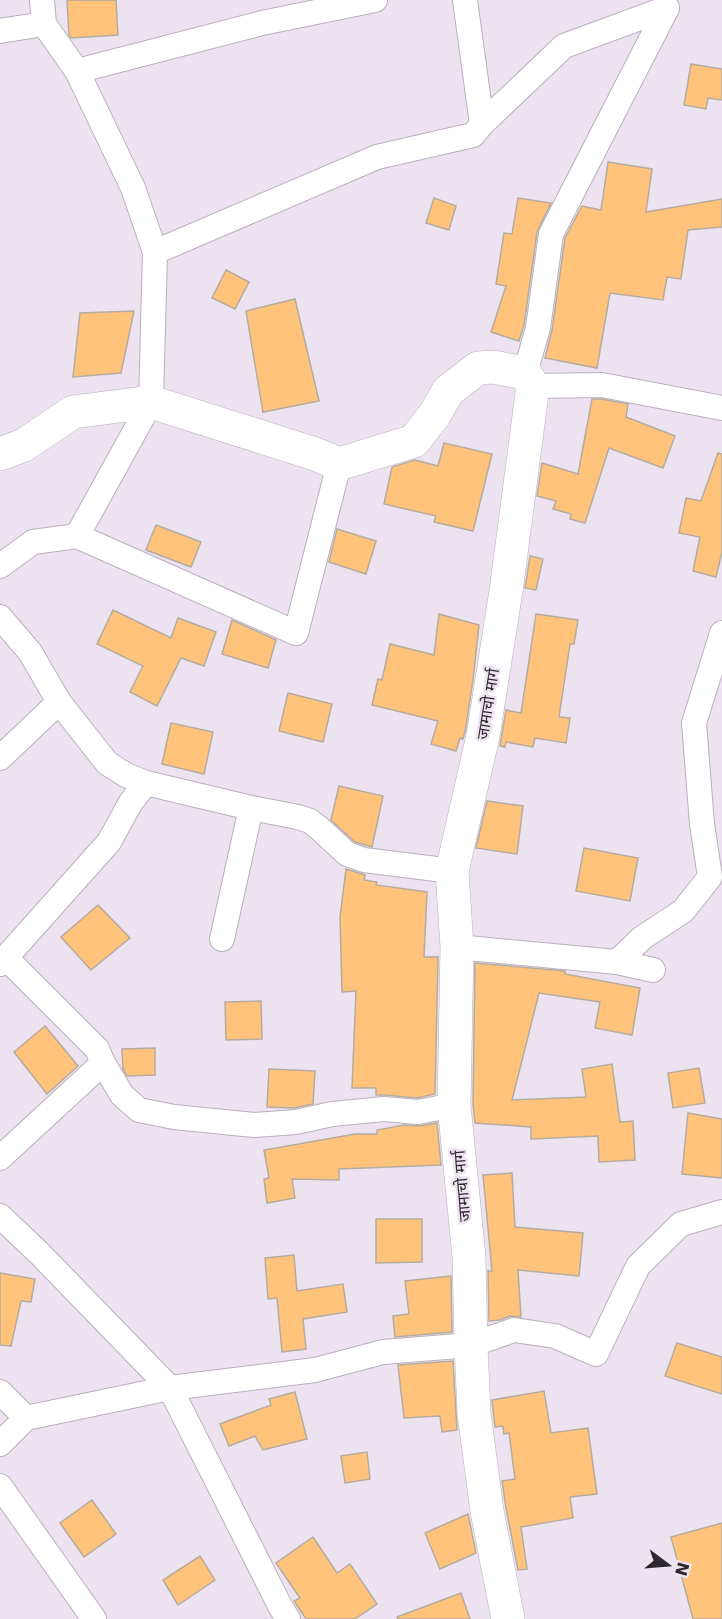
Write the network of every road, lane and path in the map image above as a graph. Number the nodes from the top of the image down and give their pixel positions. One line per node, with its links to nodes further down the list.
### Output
1 (42, 0): 4 (street)
2 (375, 0): 6 (street)
3 (465, 0): 7 (street)
4 (44, 24): 5 (street); 6 (street)
5 (0, 31)
6 (77, 72): 8 (street)
7 (482, 124): 8 (street); 9 (street)
8 (155, 252): 10 (street)
9 (529, 379): 11 (street); 13 (street); 22 (street, जामाचो मार्ग)
10 (152, 402): 12 (street); 13 (street); 14 (street)
11 (722, 408)
12 (0, 454)
13 (339, 464): 14 (street)
14 (77, 536): 15 (street)
15 (0, 566)
16 (0, 617): 18 (street)
17 (722, 633): 26 (street)
18 (59, 702): 19 (street); 20 (street)
19 (0, 758)
20 (146, 783): 21 (street); 25 (street)
21 (251, 808): 22 (street); 23 (street)
22 (452, 871): 24 (street, जामाचो मार्ग)
23 (222, 939)
24 (457, 947): 26 (street); 29 (street, जामाचो मार्ग)
25 (3, 961): 28 (street)
26 (617, 962): 27 (street)
27 (653, 970)
28 (103, 1063): 29 (street); 30 (street)
29 (454, 1105): 33 (street, जामाचो मार्ग)
30 (0, 1158)
31 (722, 1212): 33 (street)
32 (0, 1216): 34 (street)
33 (471, 1345): 34 (street); 41 (street, जामाचो मार्ग)
34 (170, 1388): 36 (street); 39 (street)
35 (0, 1392): 36 (street)
36 (26, 1418): 37 (street)
37 (0, 1444)
38 (0, 1486): 40 (street)
39 (277, 1615)
40 (94, 1619)
41 (508, 1619)

